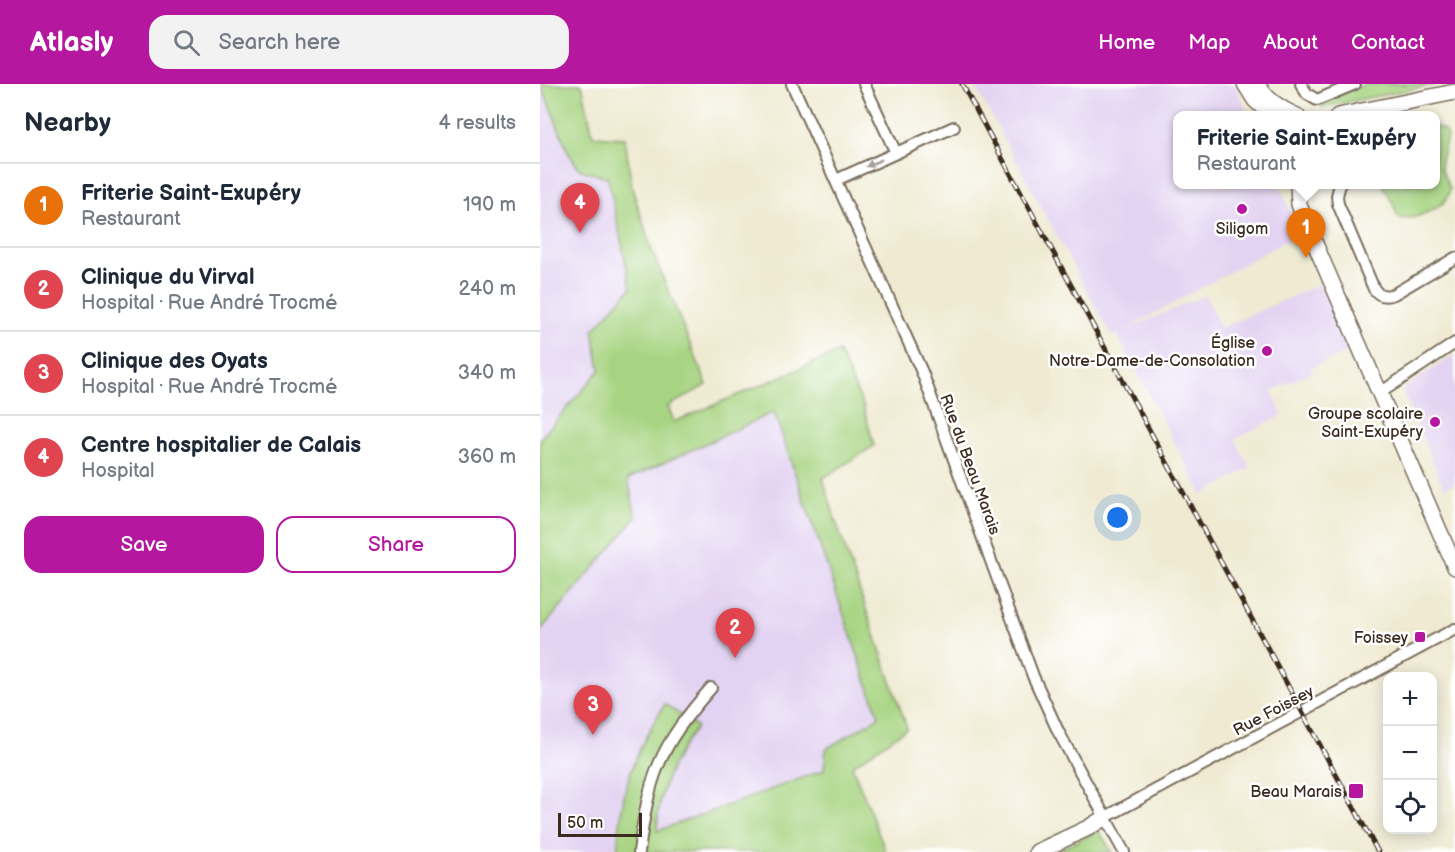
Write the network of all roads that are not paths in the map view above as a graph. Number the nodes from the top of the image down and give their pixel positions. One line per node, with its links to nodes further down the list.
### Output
1 (792, 84): 15 (street, Rue du Beau Marais)
2 (864, 84): 14 (street)
3 (1245, 84): 9 (main road)
4 (1257, 84): 10 (main road)
5 (1355, 84): 6 (street)
6 (1302, 86)
7 (1455, 92): 11 (main road)
8 (1455, 103): 12 (main road)
9 (1267, 111)
10 (1288, 111)
11 (1362, 111)
12 (1417, 111)
13 (954, 127): 14 (street)
14 (896, 153): 15 (street, one-way to 15)
15 (836, 180): 26 (street, Rue du Beau Marais)
16 (1298, 189): 21 (main road)
17 (1307, 189): 21 (main road)
18 (1339, 189): 19 (street)
19 (1455, 258)
20 (1455, 343): 21 (street)
21 (1384, 391): 22 (main road); 23 (main road)
22 (1455, 543)
23 (1455, 567)
24 (1455, 628): 26 (street, Rue Foissey)
25 (711, 688): 27 (street)
26 (1104, 818): 28 (main road); 29 (street, Rue du Beau Marais)
27 (639, 852)
28 (1037, 852)
29 (1124, 852)

